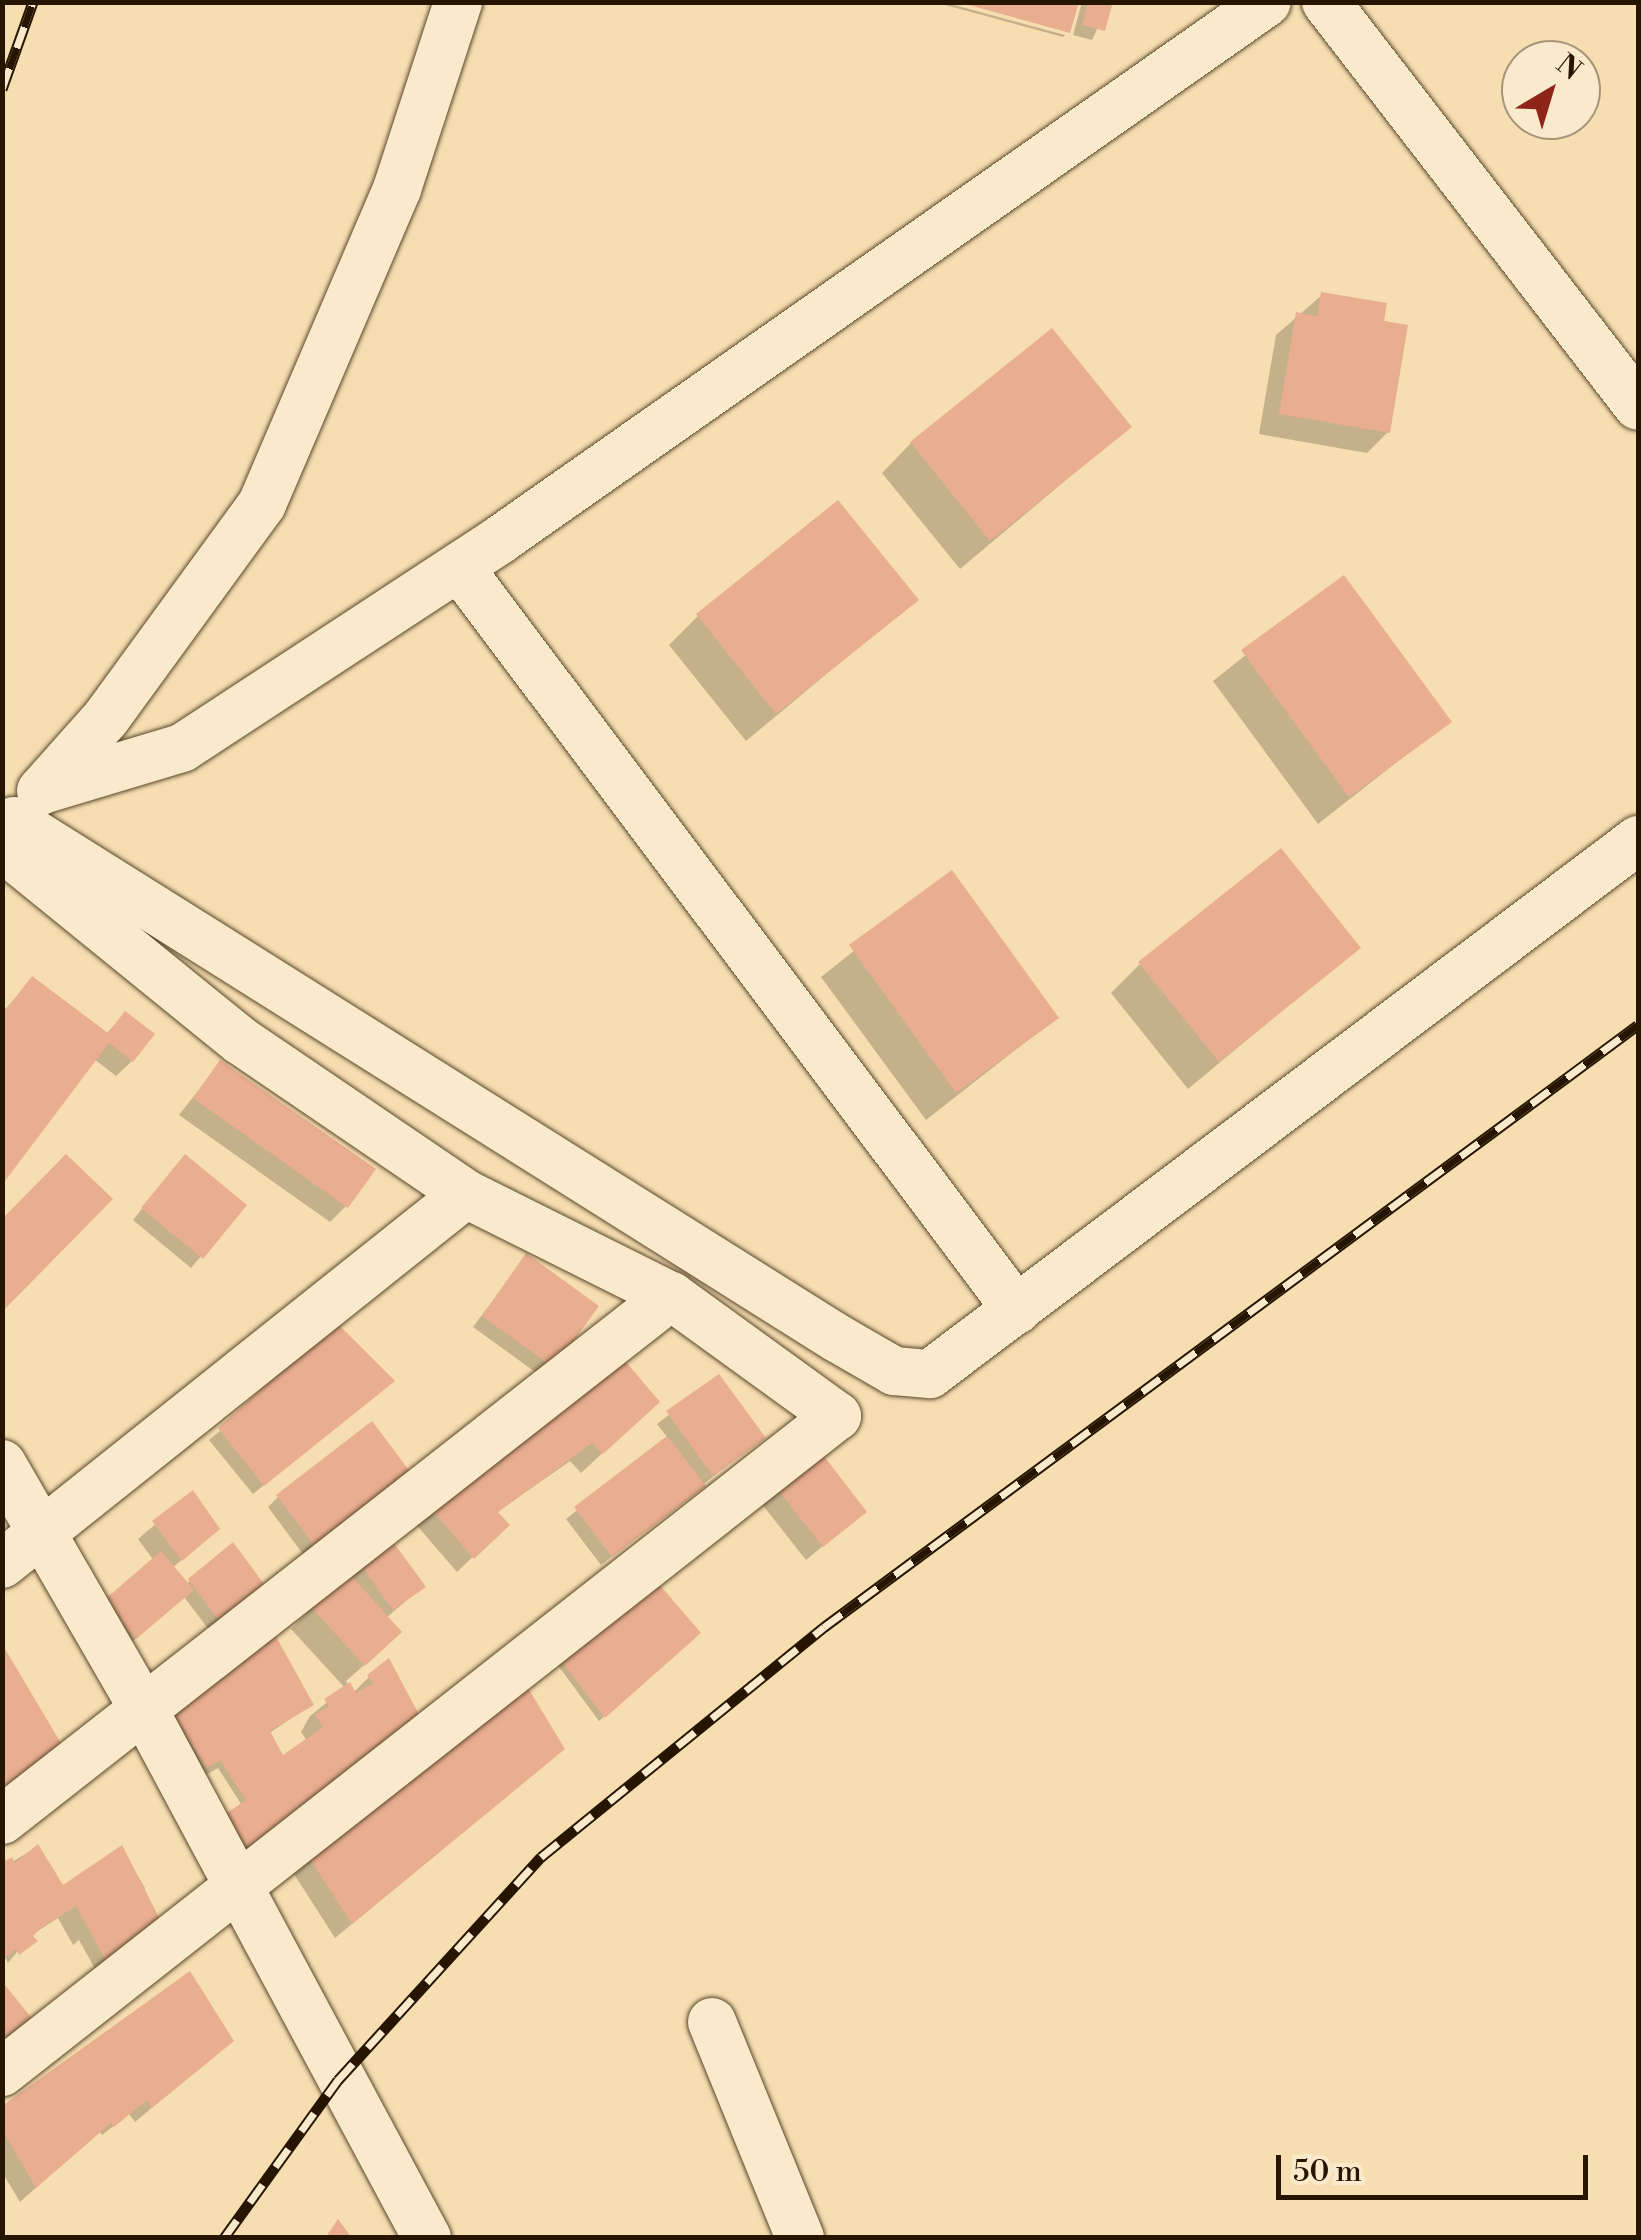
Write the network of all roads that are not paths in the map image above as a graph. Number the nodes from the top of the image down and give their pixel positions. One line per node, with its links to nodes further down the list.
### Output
1 (458, 2): 6 (street)
2 (1267, 2): 5 (street)
3 (1326, 2): 4 (street)
4 (1638, 406)
5 (458, 567): 6 (street); 10 (street)
6 (15, 823): 8 (street); 10 (street)
7 (1638, 840): 10 (street)
8 (466, 1194): 9 (street); 12 (street)
9 (671, 1296): 14 (street); 16 (street)
10 (1017, 1310)
11 (2, 1464): 12 (street)
12 (40, 1534): 13 (street); 14 (street)
13 (2, 1564)
14 (145, 1712): 15 (street); 16 (street)
15 (2, 1820)
16 (240, 1890): 18 (street); 19 (street)
17 (712, 2022): 20 (street)
18 (2, 2072)
19 (427, 2238)
20 (800, 2238)

